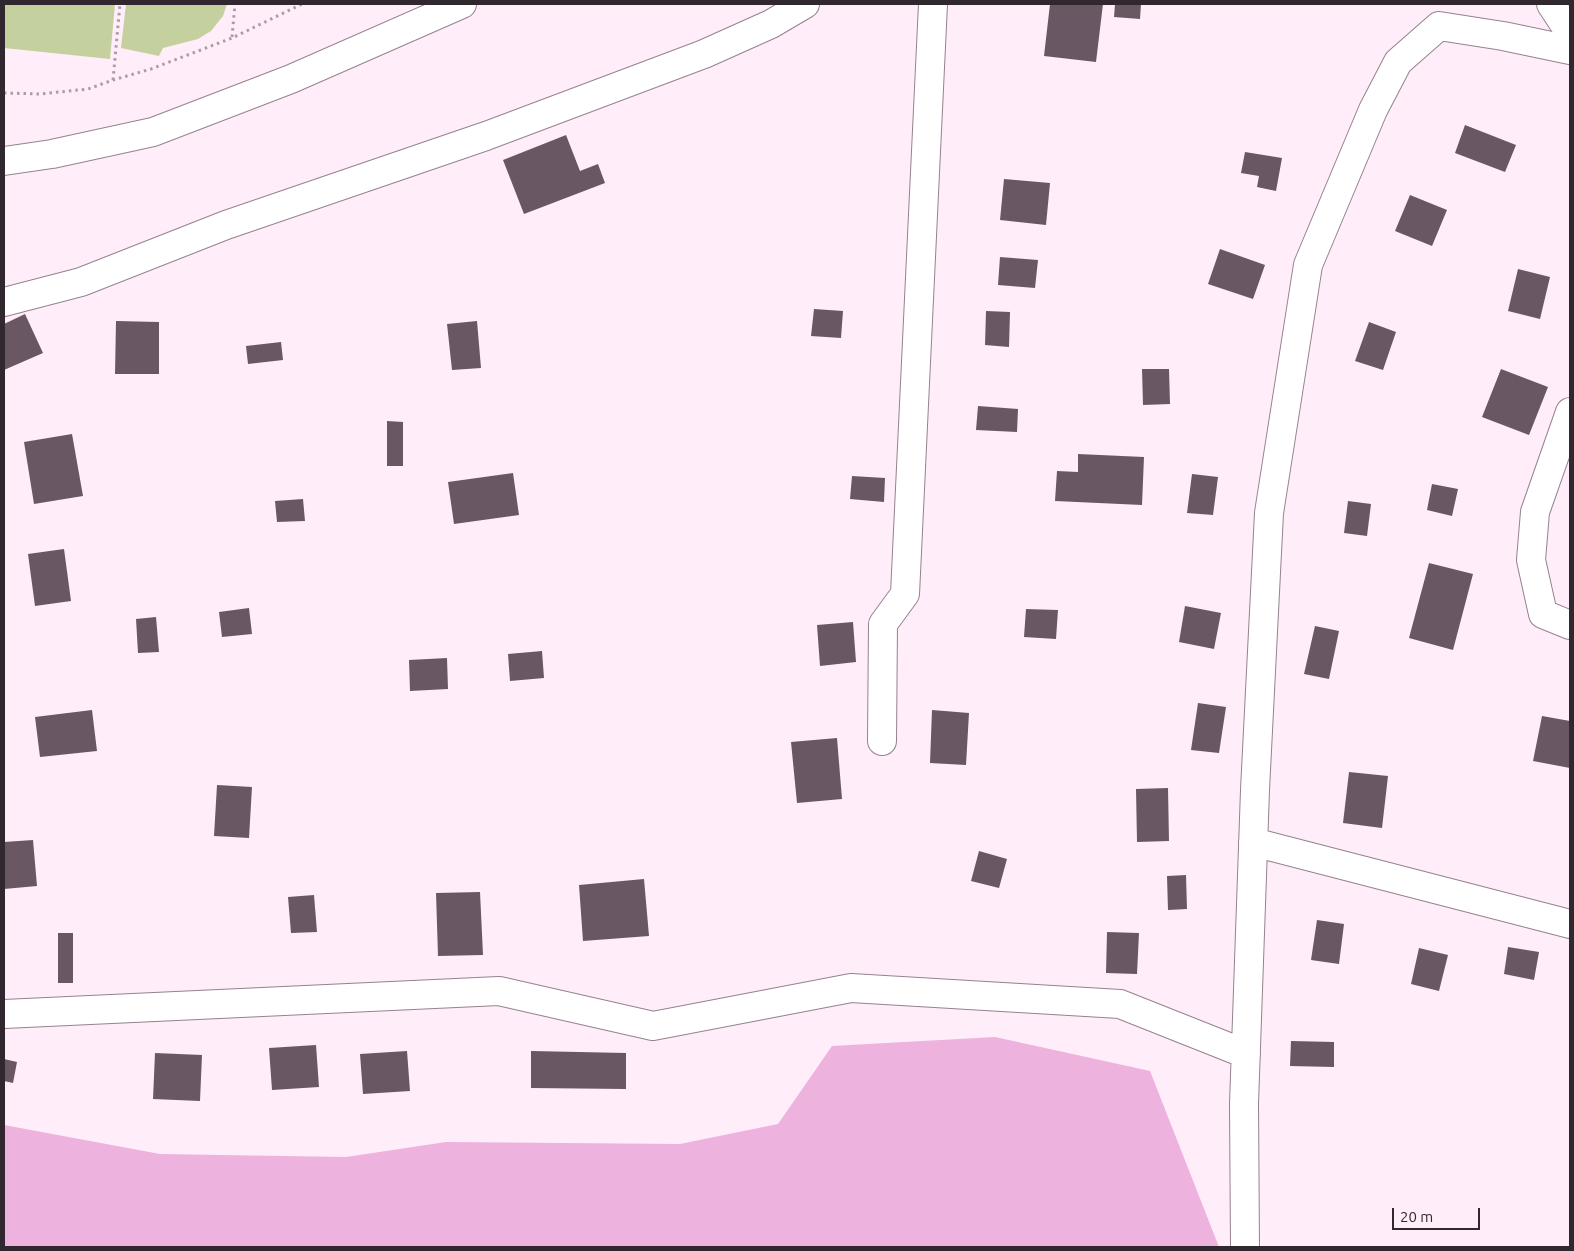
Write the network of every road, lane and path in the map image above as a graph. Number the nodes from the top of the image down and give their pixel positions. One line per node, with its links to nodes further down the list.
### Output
1 (120, 4): 12 (path)
2 (235, 4): 10 (path)
3 (302, 4): 10 (path)
4 (462, 4): 8 (street)
5 (805, 4): 15 (street)
6 (933, 4): 18 (street)
7 (1551, 4): 9 (street)
8 (437, 10): 14 (street)
9 (1570, 33)
10 (232, 38): 12 (path)
11 (1570, 50): 19 (street)
12 (113, 80): 13 (path)
13 (4, 93)
14 (4, 161)
15 (4, 302)
16 (1570, 412): 17 (street)
17 (1570, 625)
18 (882, 741)
19 (1253, 842): 20 (street); 22 (street)
20 (1570, 924)
21 (4, 1014): 22 (street)
22 (1246, 1054): 23 (street)
23 (1245, 1247)

